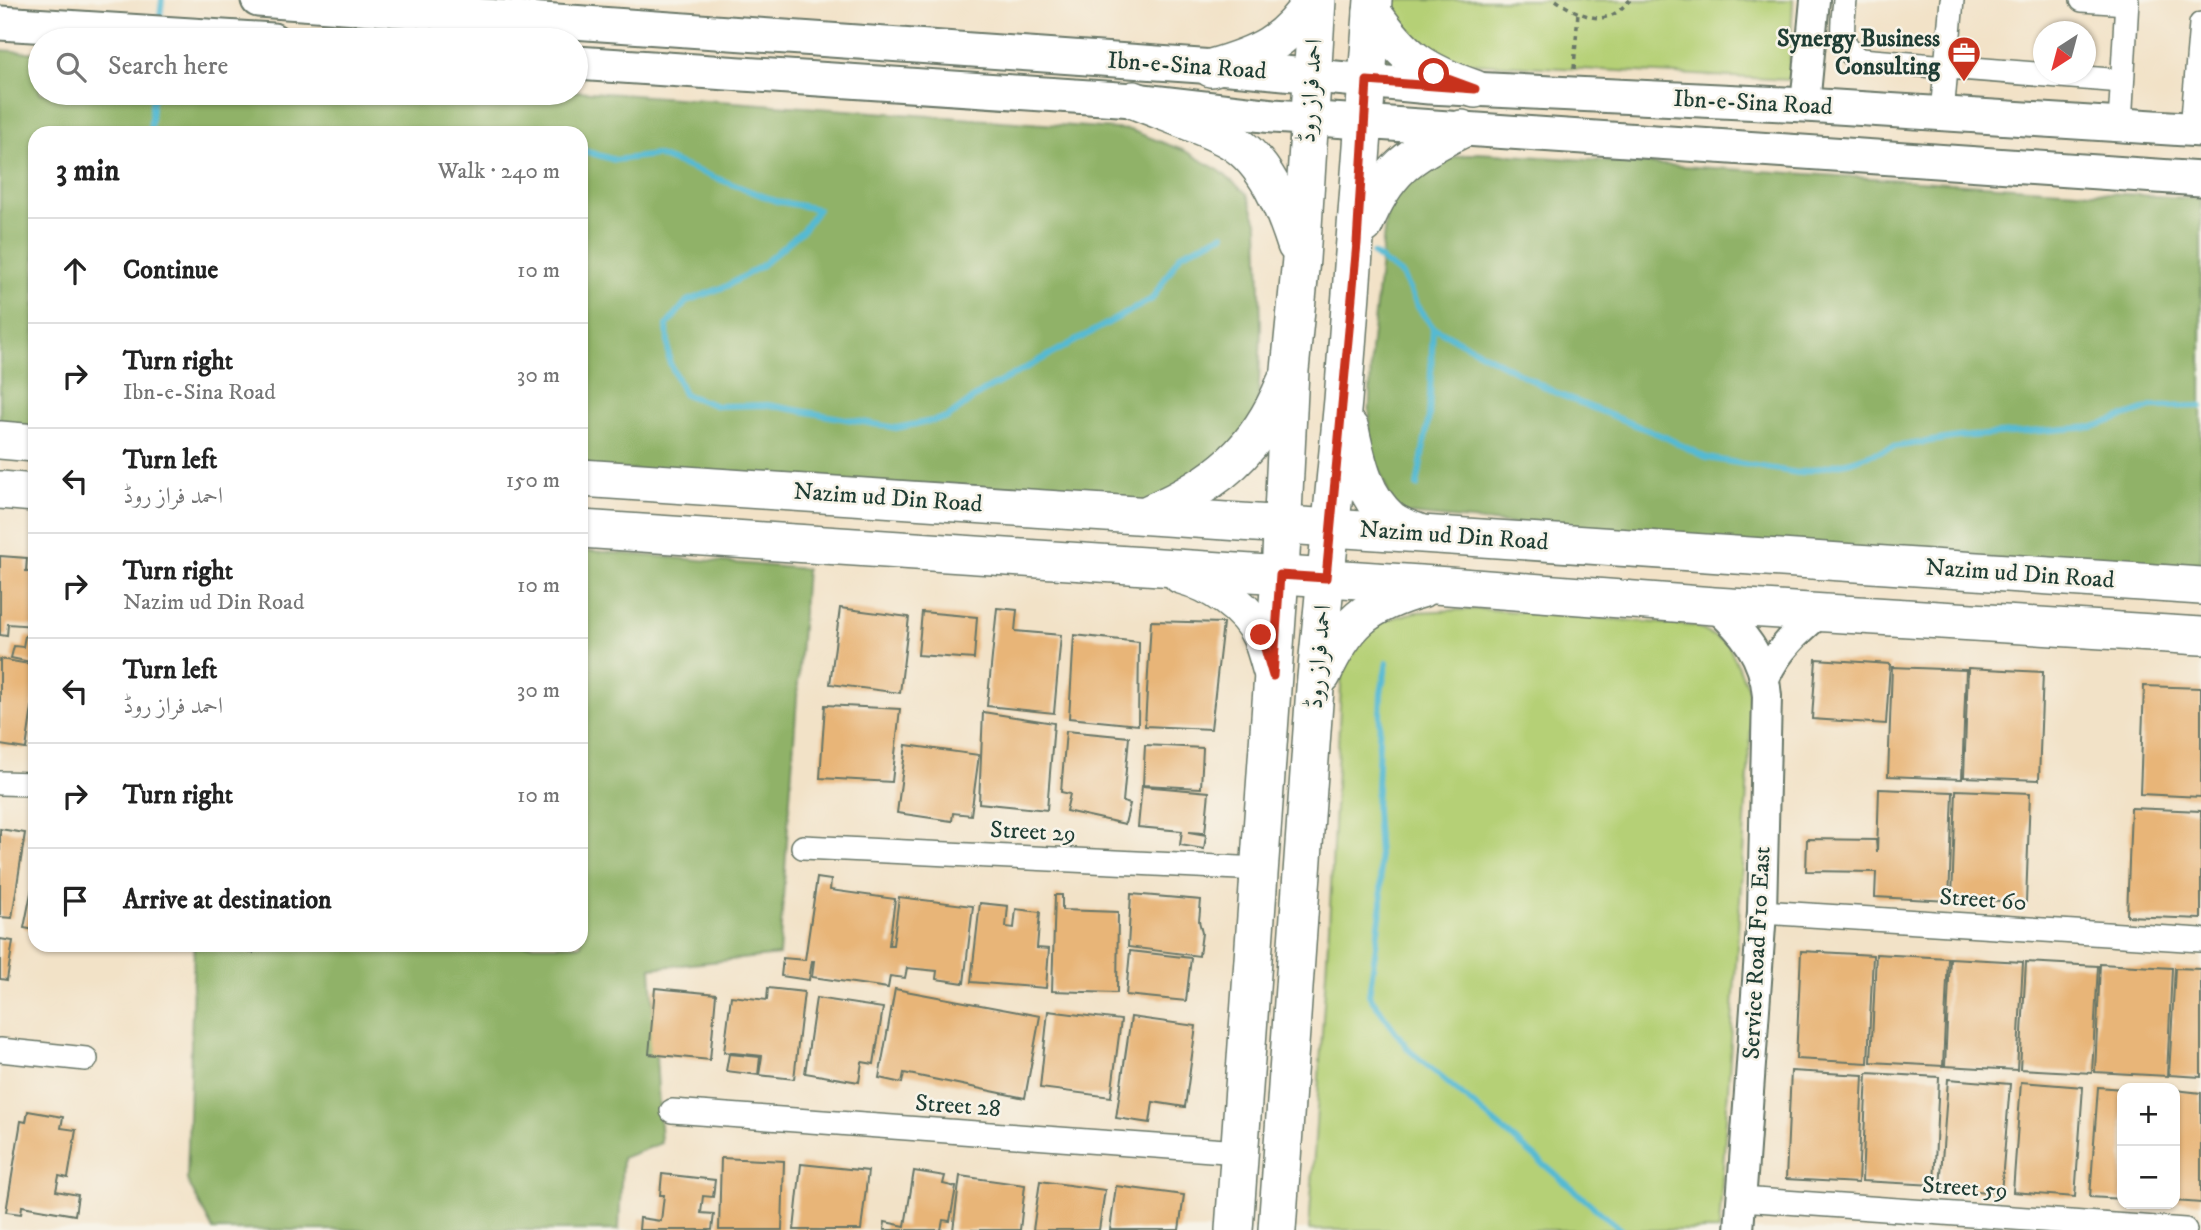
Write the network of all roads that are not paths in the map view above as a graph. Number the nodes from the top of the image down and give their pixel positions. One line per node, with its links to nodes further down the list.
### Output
1 (258, 0): 13 (main road, Ibn-e-Sina Road)
2 (1312, 0): 17 (main road)
3 (1317, 0): 18 (main road, احمد فراز روڈ)
4 (1815, 0): 24 (street)
5 (1845, 0): 16 (street)
6 (1951, 0): 16 (street)
7 (2082, 0): 8 (street)
8 (2127, 1): 19 (street)
9 (1373, 6): 20 (main road, احمد فراز روڈ); 21 (main road)
10 (0, 23): 12 (main road)
11 (2201, 24): 31 (street)
12 (80, 28)
13 (497, 28)
14 (588, 34): 17 (main road, Ibn-e-Sina Road)
15 (588, 64): 23 (main road, Ibn-e-Sina Road)
16 (1946, 67): 19 (street); 26 (street)
17 (1211, 68): 18 (main road, Ibn-e-Sina Road)
18 (1311, 76): 20 (main road, Ibn-e-Sina Road); 27 (main road, احمد فراز روڈ)
19 (2122, 80): 29 (street)
20 (1367, 81): 21 (main road, Ibn-e-Sina Road); 28 (main road, احمد فراز روڈ)
21 (1475, 89): 22 (main road, Ibn-e-Sina Road)
22 (1587, 95): 24 (main road, Ibn-e-Sina Road); 32 (main road)
23 (1134, 100): 27 (main road, Ibn-e-Sina Road); 36 (main road)
24 (1805, 105): 25 (main road, Ibn-e-Sina Road)
25 (1844, 108): 26 (main road, Ibn-e-Sina Road); 33 (main road)
26 (1942, 114): 29 (main road, Ibn-e-Sina Road)
27 (1308, 119): 28 (main road, Ibn-e-Sina Road); 36 (main road, احمد فراز روڈ)
28 (1364, 122): 30 (main road, Ibn-e-Sina Road); 35 (main road, احمد فراز روڈ)
29 (2120, 125): 31 (main road, Ibn-e-Sina Road)
30 (1462, 129): 32 (main road, Ibn-e-Sina Road); 35 (main road)
31 (2197, 130)
32 (1600, 139): 33 (main road, Ibn-e-Sina Road)
33 (1842, 155): 34 (main road, Ibn-e-Sina Road)
34 (2201, 179)
35 (1357, 243): 38 (main road, احمد فراز روڈ)
36 (1301, 259): 37 (main road, احمد فراز روڈ)
37 (1290, 370): 44 (main road); 45 (main road, احمد فراز روڈ)
38 (1343, 400): 46 (main road, احمد فراز روڈ); 48 (main road)
39 (0, 440): 40 (main road)
40 (28, 442)
41 (588, 478): 44 (main road, Nazim ud Din Road)
42 (0, 490): 43 (main road)
43 (28, 492)
44 (1146, 514): 45 (main road, Nazim ud Din Road)
45 (1282, 523): 46 (main road, Nazim ud Din Road); 51 (main road, احمد فراز روڈ)
46 (1331, 526): 48 (main road, Nazim ud Din Road); 52 (main road, احمد فراز روڈ)
47 (588, 529): 49 (main road, Nazim ud Din Road)
48 (1421, 534): 50 (main road, Nazim ud Din Road)
49 (1146, 566): 51 (main road, Nazim ud Din Road); 59 (main road)
50 (2015, 574): 54 (main road, Nazim ud Din Road); 57 (main road)
51 (1280, 575): 52 (main road, Nazim ud Din Road); 59 (main road, احمد فراز روڈ)
52 (1326, 578): 53 (main road, Nazim ud Din Road); 61 (main road, احمد فراز روڈ)
53 (1435, 585): 55 (main road, Nazim ud Din Road); 61 (main road)
54 (2201, 586)
55 (1713, 606): 56 (main road, Nazim ud Din Road); 60 (street, Service Road F10 East)
56 (1821, 612): 57 (main road, Nazim ud Din Road); 60 (street)
57 (2014, 623): 58 (main road, Nazim ud Din Road)
58 (2201, 636)
59 (1273, 676): 65 (main road, احمد فراز روڈ)
60 (1766, 676): 66 (street, Service Road F10 East)
61 (1315, 688): 74 (main road, احمد فراز روڈ)
62 (0, 783): 63 (street)
63 (28, 784)
64 (803, 847): 65 (street, Street 29)
65 (1259, 869): 71 (main road, احمد فراز روڈ)
66 (1762, 912): 67 (street, Street 60); 72 (street, Service Road F10 East)
67 (2201, 940)
68 (0, 1050): 69 (street)
69 (86, 1059)
70 (672, 1111): 71 (street, Street 28)
71 (1240, 1152): 73 (main road, احمد فراز روڈ)
72 (1741, 1199): 75 (street, Service Road F10 East); 76 (street, Street 59)
73 (1234, 1230)
74 (1277, 1230)
75 (1739, 1230)
76 (2185, 1230)

